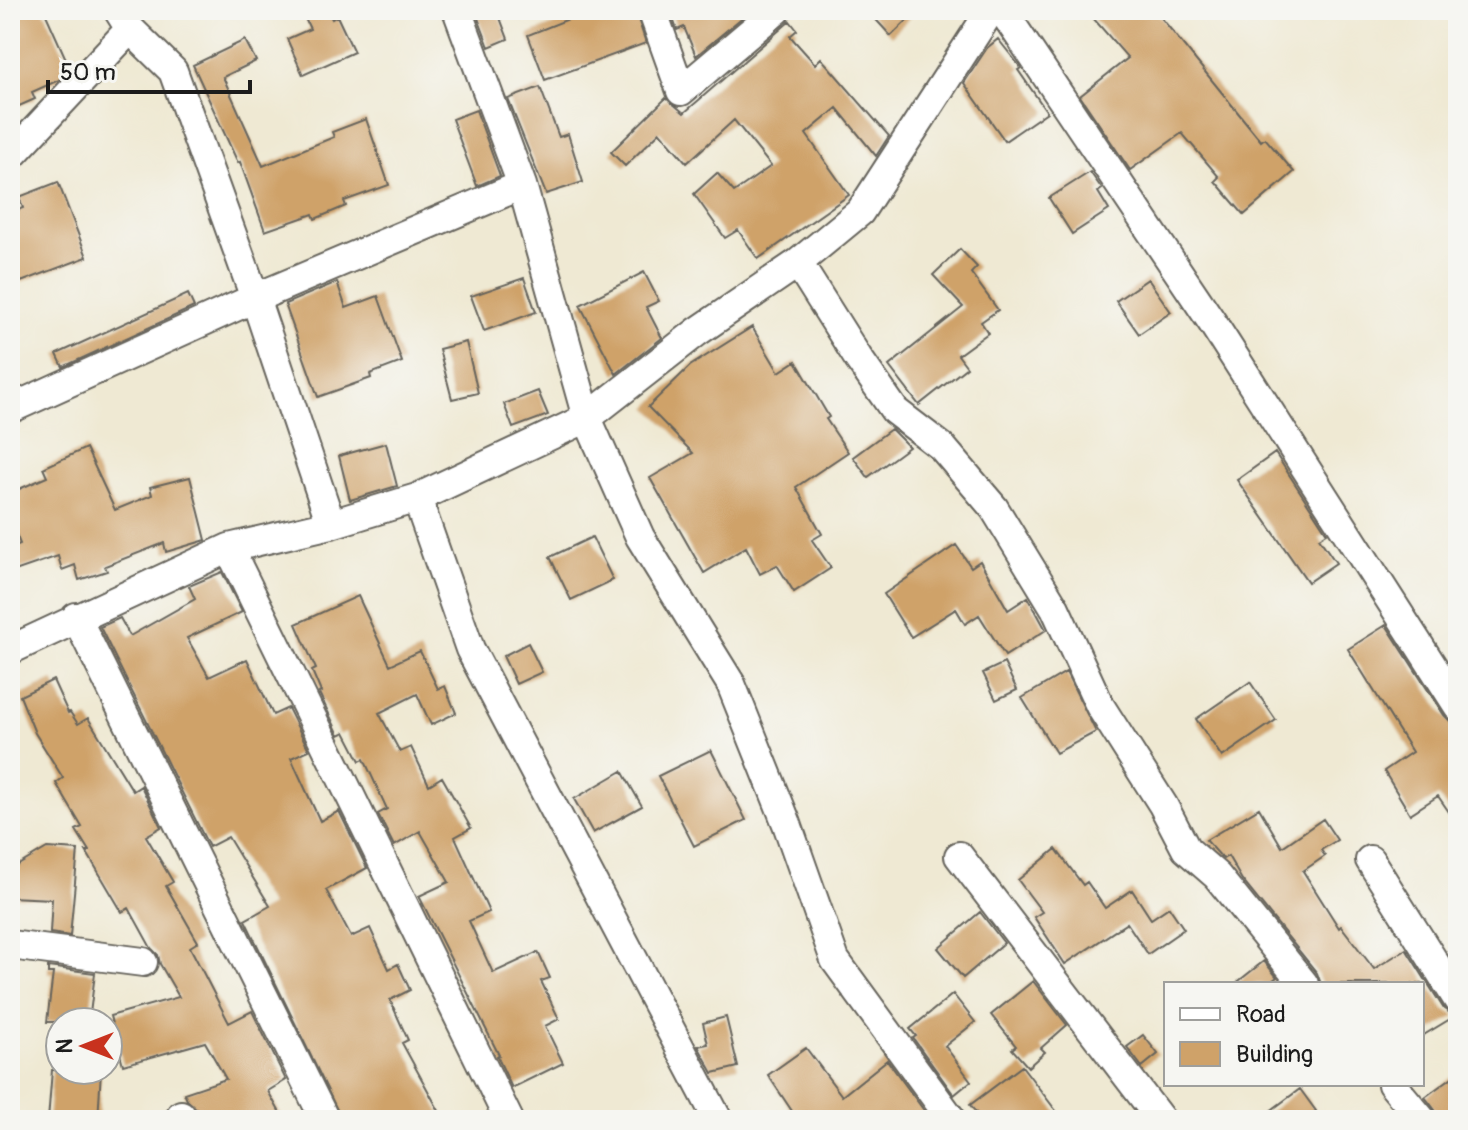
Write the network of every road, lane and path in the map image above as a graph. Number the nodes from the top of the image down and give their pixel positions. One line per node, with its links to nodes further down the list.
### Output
1 (457, 10): 7 (street)
2 (652, 10): 3 (street)
3 (777, 10)
4 (986, 14): 8 (street); 17 (street)
5 (124, 19): 6 (street); 9 (street)
6 (10, 157)
7 (522, 185): 9 (street); 11 (street)
8 (798, 263): 11 (street); 22 (street)
9 (255, 298): 10 (street); 13 (street)
10 (10, 409)
11 (587, 418): 12 (street); 28 (street)
12 (417, 498): 13 (street); 27 (street)
13 (331, 524): 14 (street)
14 (229, 548): 15 (street); 26 (street)
15 (76, 617): 16 (street); 25 (street)
16 (10, 650)
17 (1458, 706)
18 (959, 856): 29 (street)
19 (1370, 860): 23 (street)
20 (10, 945): 21 (street)
21 (143, 962)
22 (1302, 982)
23 (1458, 1000)
24 (1394, 1086): 30 (street)
25 (325, 1120)
26 (509, 1120)
27 (718, 1120)
28 (952, 1120)
29 (1161, 1120)
30 (1422, 1120)

